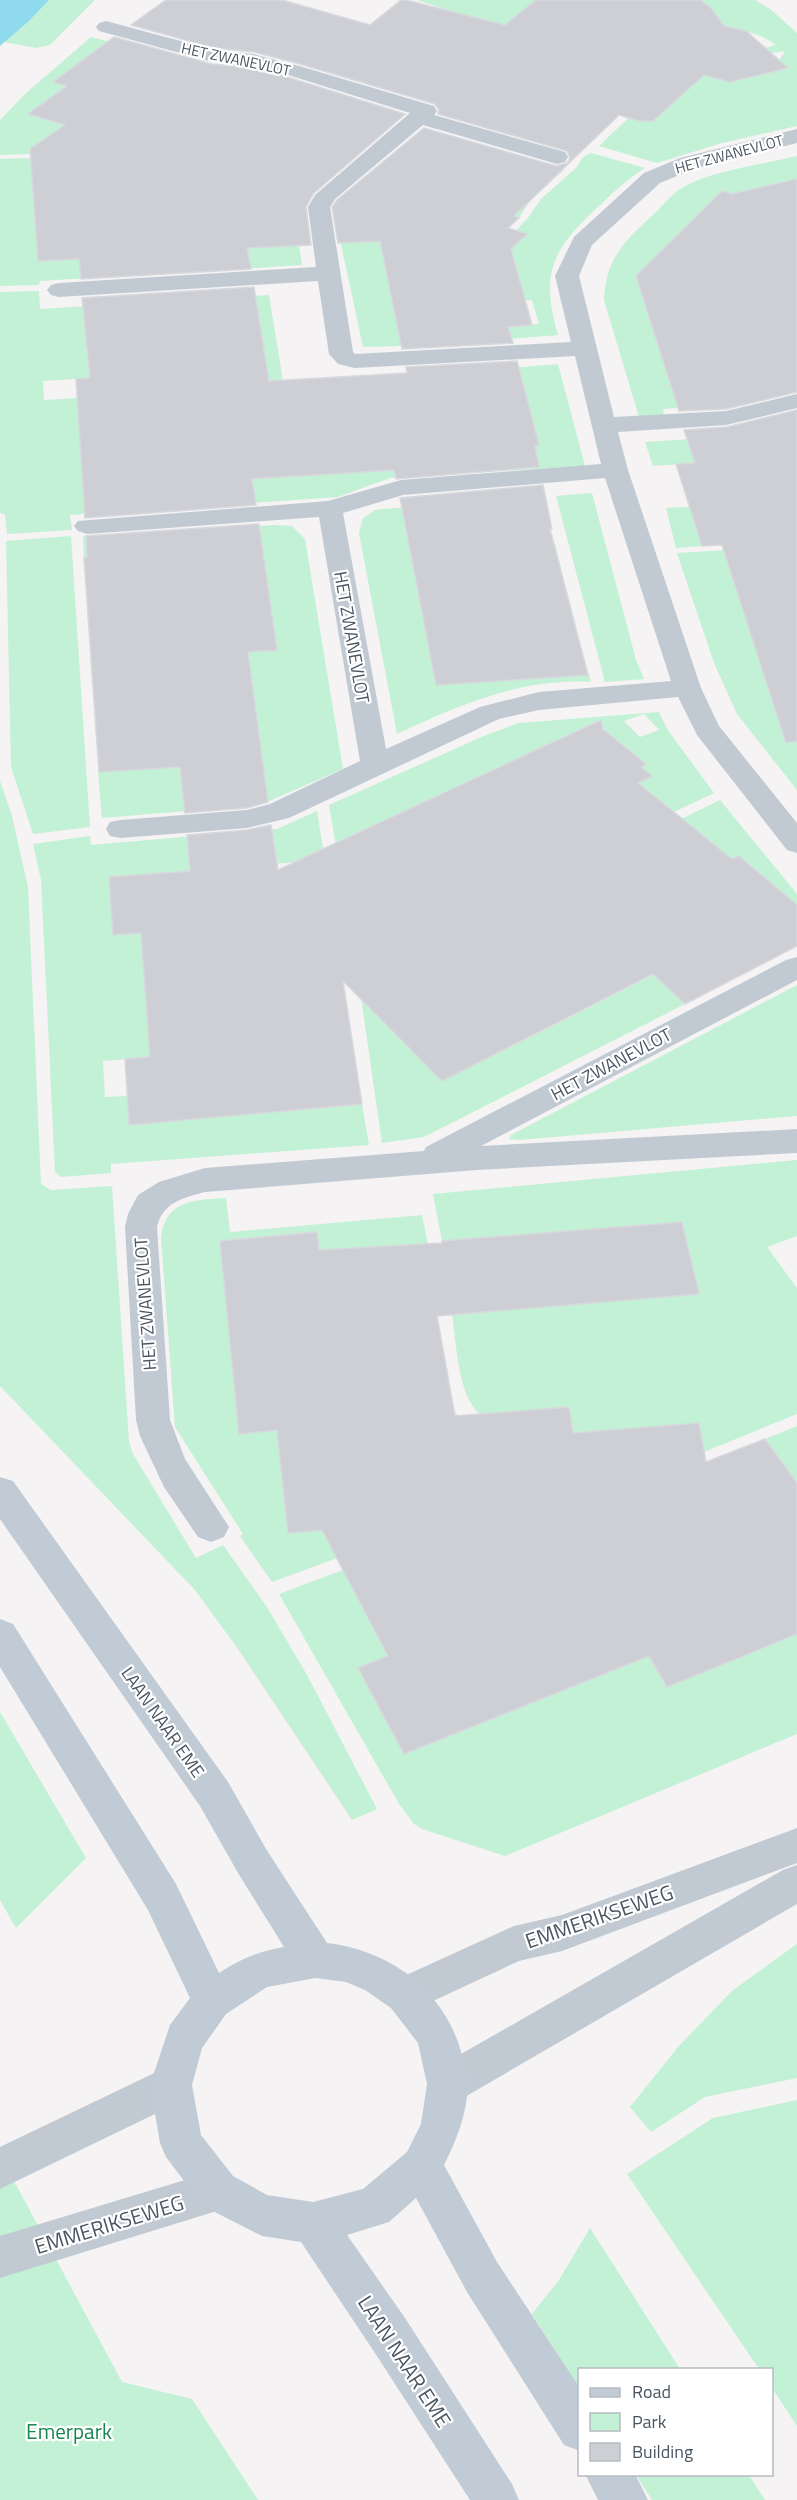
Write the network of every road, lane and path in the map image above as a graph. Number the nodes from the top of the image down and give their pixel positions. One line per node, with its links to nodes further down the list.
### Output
1 (106, 27): 2 (street, HET ZWANEVLOT)
2 (419, 117): 4 (street, HET ZWANEVLOT); 5 (street)
3 (797, 136): 7 (street, HET ZWANEVLOT)
4 (557, 157)
5 (329, 273): 6 (street); 7 (street)
6 (59, 290)
7 (584, 348): 9 (street, HET ZWANEVLOT)
8 (797, 401): 9 (street)
9 (603, 425): 10 (street, HET ZWANEVLOT)
10 (615, 470): 11 (street); 13 (street, HET ZWANEVLOT)
11 (330, 509): 12 (street); 14 (street, HET ZWANEVLOT)
12 (87, 526)
13 (687, 688): 14 (street); 16 (street, HET ZWANEVLOT)
14 (375, 766): 15 (street)
15 (120, 829)
16 (797, 843)
17 (797, 967): 19 (street, HET ZWANEVLOT)
18 (797, 1141): 19 (street, HET ZWANEVLOT)
19 (424, 1162): 21 (street, HET ZWANEVLOT)
20 (0, 1491): 25 (street, LAAN NAAR EME)
21 (212, 1527)
22 (0, 1635): 27 (street)
23 (797, 1845): 26 (street, EMMERIKSEWEG)
24 (797, 1883): 28 (street)
25 (315, 1960): 26 (street); 27 (street)
26 (405, 1995): 28 (street)
27 (212, 2001): 29 (street)
28 (448, 2084): 30 (street)
29 (171, 2085): 31 (street); 32 (street)
30 (422, 2166): 33 (street); 35 (street)
31 (0, 2169)
32 (218, 2192): 33 (street); 34 (street, EMMERIKSEWEG)
33 (313, 2223): 37 (street, LAAN NAAR EME)
34 (0, 2257)
35 (578, 2427)
36 (609, 2476): 38 (street)
37 (496, 2500)
38 (625, 2500)

